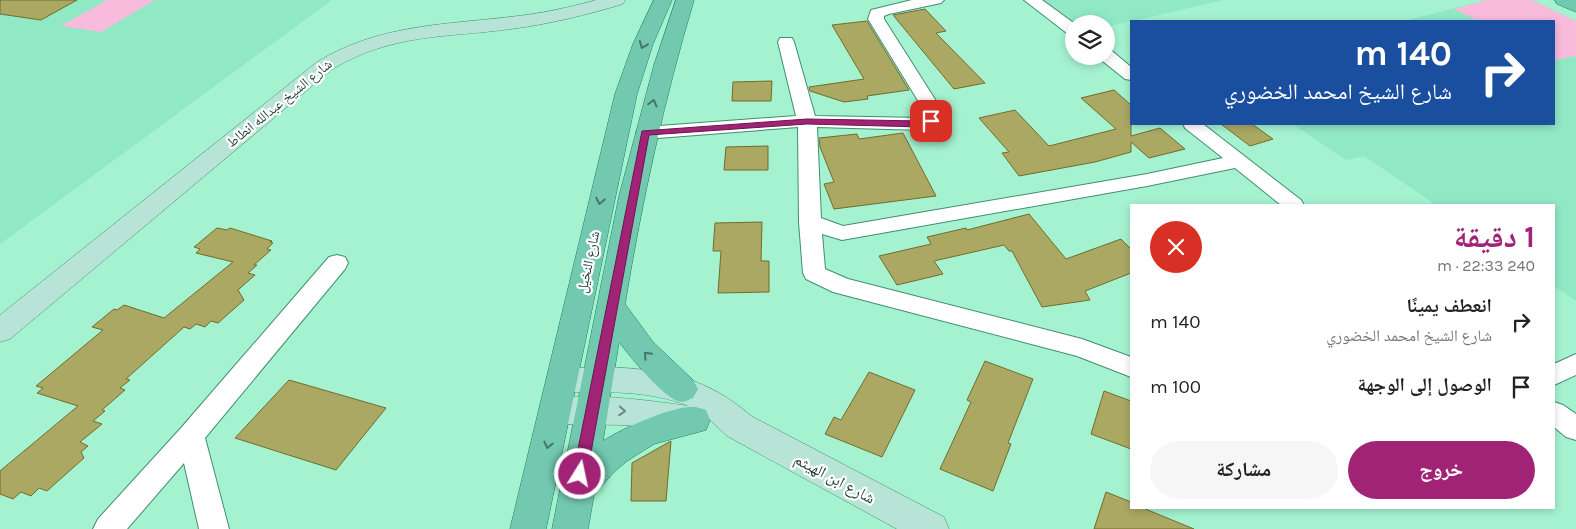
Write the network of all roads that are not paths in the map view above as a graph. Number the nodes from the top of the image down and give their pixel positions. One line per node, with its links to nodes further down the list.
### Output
1 (616, 0): 20 (main road, شارع الشيخ عبدالله انطاط)
2 (663, 0): 26 (main road, شارع النخيل, one-way to 26)
3 (685, 0): 14 (main road, one-way to 3)
4 (936, 0): 12 (street)
5 (1032, 0): 8 (street)
6 (1564, 0): 7 (main road)
7 (1576, 6)
8 (1065, 24)
9 (786, 42): 12 (street)
10 (1115, 62): 11 (street)
11 (1130, 74)
12 (807, 121): 14 (street); 17 (street)
13 (1193, 125): 15 (street)
14 (645, 133): 19 (main road)
15 (1238, 161): 16 (street); 17 (street)
16 (1293, 204)
17 (810, 222): 21 (street)
18 (336, 263): 34 (street)
19 (612, 305): 27 (main road, one-way to 19); 28 (main road)
20 (0, 331)
21 (1082, 348): 22 (street); 24 (street)
22 (1130, 350)
23 (1576, 364): 25 (street)
24 (1130, 367)
25 (1555, 374)
26 (563, 380): 28 (main road); 29 (main road, شارع النخيل)
27 (682, 389): 28 (main road); 32 (main road)
28 (594, 394): 29 (main road); 31 (main road, one-way to 31); 35 (main road)
29 (556, 411): 38 (main road, شارع النخيل, one-way to 38)
30 (1555, 414): 33 (street)
31 (694, 420): 32 (main road); 35 (main road)
32 (738, 426): 40 (main road, شارع ابن الهيثم)
33 (1576, 429)
34 (191, 436): 36 (street); 37 (street)
35 (578, 491): 39 (main road)
36 (108, 529)
37 (214, 529)
38 (528, 529)
39 (570, 529)
40 (931, 529)

